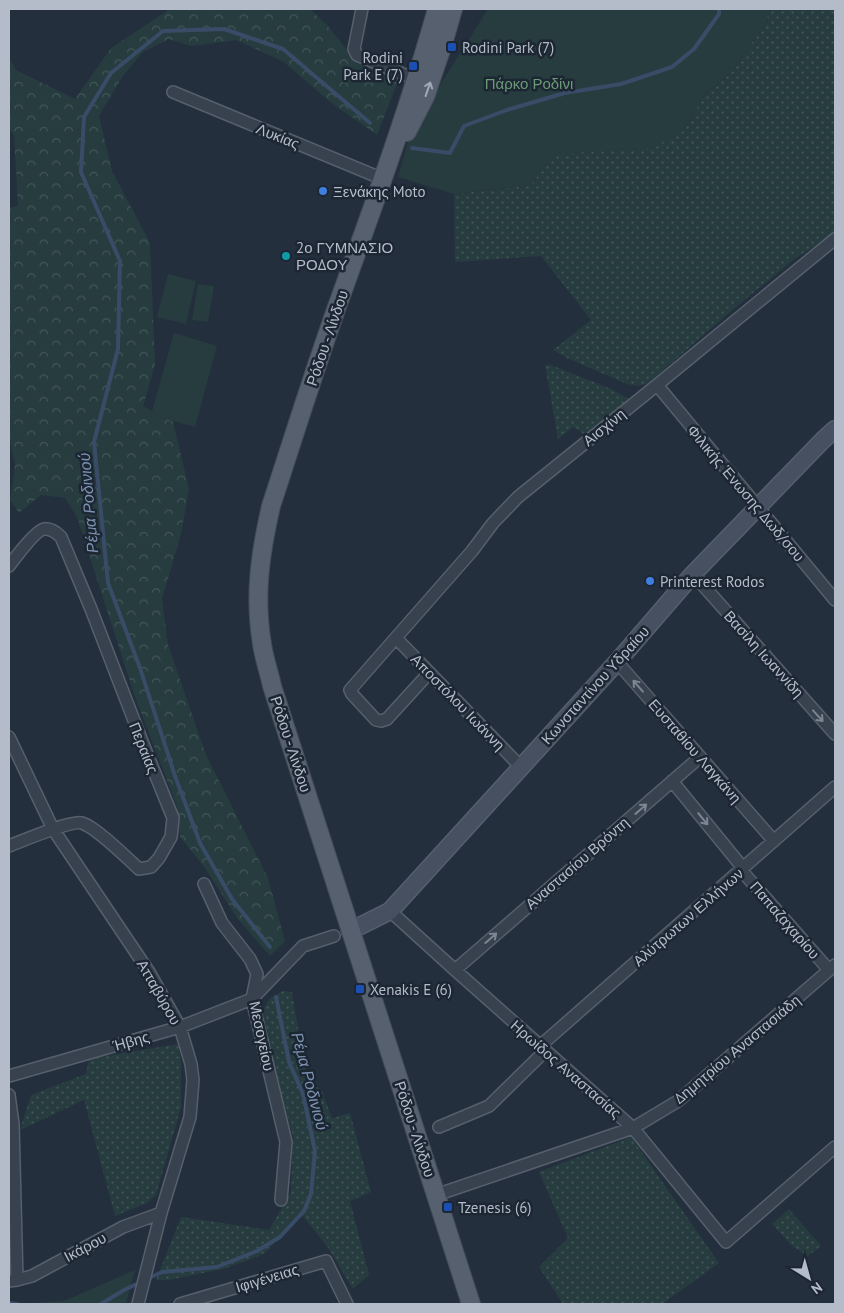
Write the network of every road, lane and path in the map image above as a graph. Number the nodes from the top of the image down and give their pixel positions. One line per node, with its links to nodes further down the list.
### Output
1 (362, 9): 4 (street)
2 (437, 9): 4 (main road, Ρόδου - Λίνδου)
3 (453, 9): 6 (main road, Ρόδου - Λίνδου, one-way to 3)
4 (415, 79): 6 (main road, Ρόδου - Λίνδου)
5 (173, 92): 6 (street, Λυκίας)
6 (383, 179): 29 (main road, Ρόδου - Λίνδου)
7 (835, 239): 8 (street, Αισχίνη)
8 (657, 386): 10 (street, Φιλικής Ένωσης Δωδ/σου); 14 (street, Αισχίνη)
9 (835, 430): 10 (street, Κωνσταντίνου Υδραίου)
10 (759, 508): 12 (street, Κωνσταντίνου Υδραίου); 13 (street, Φιλικής Ένωσης Δωδ/σου)
11 (9, 566): 23 (street, Περαίας)
12 (693, 574): 15 (street, Κωνσταντίνου Υδραίου); 17 (street, Βασίλη Ιωαννίδη, one-way to 17)
13 (835, 600)
14 (396, 638): 16 (street, Αποστόλου Ιωάννη); 16 (street, Αισχίνη)
15 (617, 662): 19 (street, Ευσταθίου Λαγκάνη, one-way to 15); 20 (street, Κωνσταντίνου Υδραίου)
16 (430, 673): 20 (street, Αποστόλου Ιωάννη)
17 (835, 734)
18 (9, 736): 23 (street, Ατταβύρου)
19 (700, 757): 21 (street, Αναστασίου Βρόντη); 24 (street, Ευσταθίου Λαγκάνη)
20 (521, 767): 28 (street, Κωνσταντίνου Υδραίου)
21 (672, 781): 26 (street, Παπαζαχαρίου, one-way to 26); 31 (street, Αναστασίου Βρόντη, one-way to 21)
22 (835, 787): 24 (street, Αλύτρωτων Ελλήνων)
23 (53, 829): 25 (street); 33 (street, Ατταβύρου)
24 (774, 841): 26 (street, Αλύτρωτων Ελλήνων)
25 (9, 846)
26 (742, 869): 30 (street, Παπαζαχαρίου); 34 (street, Αλύτρωτων Ελλήνων)
27 (204, 884): 32 (street, Μεσογείου)
28 (390, 911): 29 (street, Κωνσταντίνου Υδραίου); 31 (street, Ηρωίδος Αναστασίας)
29 (342, 933): 32 (street); 40 (main road, Ρόδου - Λίνδου)
30 (832, 968): 38 (street, Δημητρίου Αναστασιάδη)
31 (454, 970): 34 (street, Ηρωίδος Αναστασίας)
32 (252, 999): 33 (street, Ήβης); 41 (street, Μεσογείου)
33 (180, 1027): 35 (street, Ήβης); 42 (street, Ατταβύρου)
34 (543, 1048): 37 (street, Αλύτρωτων Ελλήνων); 38 (street, Ηρωίδος Αναστασίας)
35 (9, 1076)
36 (9, 1095): 43 (street)
37 (439, 1127)
38 (633, 1128): 39 (street, Ηρωίδος Αναστασίας); 40 (street, Δημητρίου Αναστασιάδη)
39 (835, 1147)
40 (436, 1195): 47 (main road, Ρόδου - Λίνδου)
41 (281, 1200)
42 (161, 1213): 43 (street, Ικάρου); 44 (street, Ατταβύρου)
43 (13, 1281)
44 (138, 1304)
45 (180, 1304): 46 (street, Ιφιγένειας)
46 (347, 1304)
47 (471, 1304)

